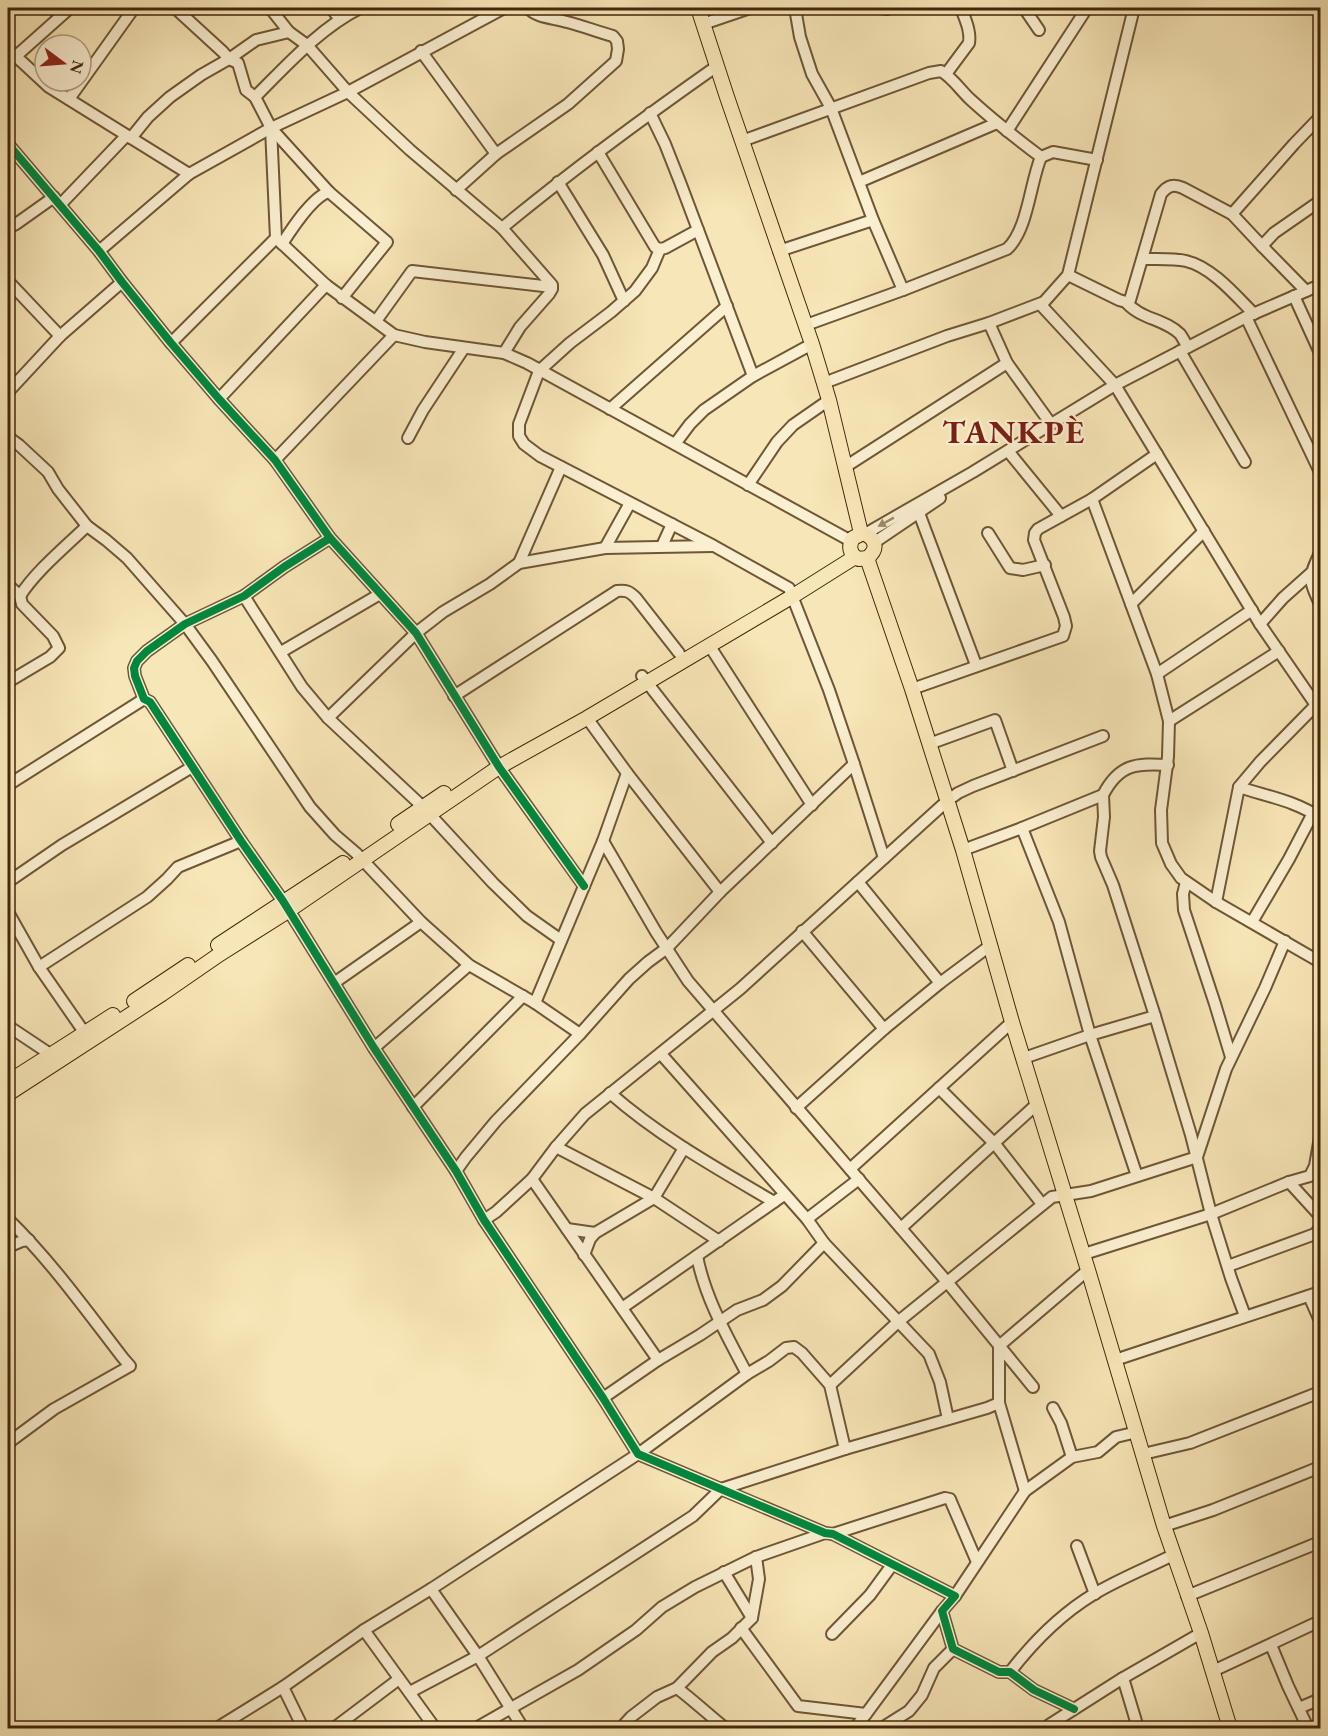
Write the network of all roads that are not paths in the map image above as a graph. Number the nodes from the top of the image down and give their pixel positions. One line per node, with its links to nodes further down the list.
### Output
1 (134, 8): 30 (street)
2 (175, 8): 25 (street)
3 (270, 8): 21 (street)
4 (331, 8): 18 (street)
5 (360, 8): 18 (street)
6 (504, 8): 23 (street)
7 (528, 8): 41 (street)
8 (698, 8): 19 (main road)
9 (750, 8): 19 (street)
10 (795, 8): 31 (street)
11 (880, 8): 12 (street)
12 (890, 8)
13 (961, 8): 27 (street)
14 (1024, 8): 20 (street)
15 (1087, 8): 36 (street)
16 (66, 9): 24 (street)
17 (1132, 9): 43 (street)
18 (340, 19): 22 (street)
19 (703, 24): 26 (main road)
20 (1039, 30)
21 (289, 32): 22 (street); 25 (street)
22 (307, 45): 28 (street); 29 (street)
23 (421, 51): 28 (street); 41 (street)
24 (11, 53): 30 (street)
25 (229, 59): 29 (street); 37 (street)
26 (717, 66): 32 (street); 38 (main road)
27 (946, 74): 31 (street); 34 (street)
28 (348, 92): 35 (street); 47 (street)
29 (255, 97): 35 (street)
30 (69, 99): 37 (street)
31 (831, 108): 38 (street); 46 (street)
32 (650, 113): 40 (street); 55 (street)
33 (1320, 117): 51 (street)
34 (997, 123): 36 (street); 46 (street)
35 (271, 128): 44 (street); 48 (street); 56 (street)
36 (1007, 131): 42 (street)
37 (129, 137): 44 (street); 49 (street)
38 (742, 141): 60 (main road)
39 (8, 144): 49 (street)
40 (598, 152): 45 (street); 58 (street)
41 (496, 154): 47 (street)
42 (1041, 157): 43 (street); 68 (street)
43 (1097, 160): 62 (street)
44 (189, 174): 59 (street)
45 (558, 182): 54 (street); 72 (street)
46 (859, 182): 52 (street)
47 (456, 190): 54 (street)
48 (329, 192): 56 (street); 71 (street)
49 (57, 201): 53 (street); 59 (street)
50 (1320, 201): 57 (street)
51 (1232, 214): 57 (street); 61 (street)
52 (873, 220): 60 (street); 68 (street)
53 (8, 228)
54 (502, 228): 67 (street)
55 (698, 230): 58 (street); 75 (street)
56 (279, 241): 65 (street); 82 (street)
57 (1262, 246): 69 (street)
58 (660, 249): 72 (street)
59 (99, 251): 64 (street)
60 (779, 251): 79 (main road)
61 (1143, 258): 73 (street); 76 (street)
62 (1068, 275): 73 (street); 74 (street)
63 (8, 281): 81 (street)
64 (122, 282): 81 (street); 82 (street)
65 (326, 285): 71 (street); 94 (street)
66 (1320, 285): 69 (street)
67 (552, 287): 77 (street); 86 (street)
68 (903, 290): 79 (street)
69 (1306, 291): 70 (street)
70 (1294, 296): 76 (street); 87 (street)
71 (342, 298): 77 (street)
72 (624, 301): 89 (street)
73 (1126, 302): 85 (street)
74 (1040, 304): 78 (street); 92 (street)
75 (727, 306): 90 (street); 96 (street)
76 (1250, 315): 85 (street); 108 (street)
77 (376, 321): 80 (street)
78 (989, 323): 88 (street); 91 (street)
79 (806, 325): 83 (main road)
80 (394, 334): 84 (street); 103 (street)
81 (60, 336): 93 (street)
82 (171, 343): 94 (street)
83 (812, 344): 90 (street); 91 (main road)
84 (464, 348): 86 (street); 99 (street)
85 (1184, 349): 92 (street); 104 (street)
86 (504, 353): 89 (street)
87 (1320, 353)
88 (1007, 363): 97 (street); 106 (street)
89 (539, 371): 96 (street); 105 (street)
90 (753, 376): 100 (street)
91 (824, 383): 95 (main road)
92 (1115, 385): 97 (street); 102 (street)
93 (8, 391)
94 (219, 399): 103 (street)
95 (829, 400): 106 (main road); 109 (street)
96 (610, 409): 100 (street)
97 (1051, 424): 101 (street)
98 (8, 437): 115 (street)
99 (408, 438)
100 (675, 444): 109 (street)
101 (1008, 451): 107 (street); 113 (street)
102 (1157, 454): 110 (street); 116 (street)
103 (275, 460): 118 (street)
104 (1245, 462)
105 (561, 467): 111 (street); 124 (street)
106 (845, 467): 119 (main road)
107 (973, 472): 112 (street); 119 (street, one-way to 119)
108 (1320, 472)
109 (748, 485): 119 (street)
110 (1092, 499): 113 (street); 132 (street)
111 (630, 503): 114 (street); 122 (street)
112 (919, 513): 119 (street); 142 (street)
113 (1061, 516): 125 (street)
114 (672, 524): 120 (street); 121 (street)
115 (87, 526): 130 (street); 135 (street)
116 (1204, 531): 132 (street); 134 (street)
117 (988, 533): 125 (street)
118 (330, 538): 129 (street); 131 (street)
119 (861, 545): 128 (main road); 146 (main road)
120 (662, 546): 121 (street); 122 (street)
121 (714, 546): 128 (street)
122 (605, 548): 124 (street)
123 (1320, 553): 126 (street)
124 (519, 563): 137 (street)
125 (1045, 566): 142 (street)
126 (1311, 573): 133 (street); 136 (street)
127 (8, 585): 130 (street)
128 (791, 592): 138 (main road); 141 (main road); 156 (street)
129 (380, 594): 137 (street); 140 (street)
130 (20, 596): 145 (street)
131 (244, 596): 135 (street); 140 (street)
132 (1131, 604): 143 (street)
133 (1320, 604)
134 (1252, 610): 136 (street); 143 (street)
135 (185, 624): 148 (street); 173 (street)
136 (1260, 624): 139 (street)
137 (416, 633): 147 (street); 150 (street)
138 (709, 645): 144 (main road); 165 (street)
139 (1279, 651): 149 (street); 152 (street)
140 (281, 652): 150 (street)
141 (679, 653): 144 (main road); 147 (street)
142 (976, 665): 146 (street)
143 (1157, 674): 152 (street)
144 (644, 679): 151 (main road); 155 (main road); 171 (street)
145 (8, 682)
146 (912, 689): 154 (main road)
147 (454, 696): 155 (street)
148 (144, 699): 158 (street); 161 (street)
149 (1318, 708): 162 (street)
150 (328, 718): 166 (street)
151 (587, 718): 155 (main road); 160 (street)
152 (1169, 721): 157 (street)
153 (1103, 736): 159 (street)
154 (929, 744): 159 (street); 164 (main road)
155 (496, 764): 166 (main road); 178 (street)
156 (854, 764): 165 (street); 174 (street)
157 (1168, 765): 163 (street); 177 (street)
158 (192, 767): 169 (street); 175 (street)
159 (1013, 771): 164 (street)
160 (627, 773): 170 (street); 179 (street)
161 (8, 785)
162 (1239, 787): 167 (street); 180 (street)
163 (1103, 795): 168 (street); 198 (street)
164 (947, 801): 172 (main road); 174 (street)
165 (812, 805): 171 (street)
166 (426, 811): 173 (main road); 186 (street)
167 (1317, 815): 184 (street)
168 (1022, 828): 172 (street); 203 (street)
169 (241, 841): 181 (street); 192 (street)
170 (603, 841): 178 (street); 189 (street)
171 (772, 843): 179 (street)
172 (963, 850): 188 (main road)
173 (360, 857): 181 (main road); 183 (street)
174 (884, 858): 176 (street)
175 (8, 882)
176 (858, 882): 185 (street); 194 (street)
177 (1186, 882): 180 (street); 207 (street)
178 (584, 886): 186 (street)
179 (720, 892): 189 (street)
180 (1216, 902): 184 (street)
181 (286, 906): 193 (street); 204 (main road)
182 (8, 912): 192 (street)
183 (421, 922): 191 (street); 193 (street)
184 (1252, 922): 187 (street)
185 (802, 931): 197 (street); 201 (street)
186 (561, 940): 196 (street)
187 (1285, 941): 190 (street); 207 (street)
188 (991, 945): 194 (street); 199 (main road)
189 (667, 948): 197 (street); 202 (street)
190 (1320, 962)
191 (469, 965): 195 (street); 205 (street)
192 (39, 967): 204 (street)
193 (334, 983): 205 (street)
194 (940, 983): 201 (street)
195 (523, 996): 196 (street); 215 (street)
196 (535, 1003): 202 (street)
197 (714, 1010): 206 (street); 216 (street)
198 (1155, 1016): 203 (street); 221 (street)
199 (1012, 1022): 209 (main road); 211 (street)
200 (8, 1026): 208 (street)
201 (884, 1029): 216 (street)
202 (580, 1034): 223 (street)
203 (1090, 1035): 209 (street); 224 (street)
204 (85, 1038): 208 (main road)
205 (374, 1048): 215 (street)
206 (661, 1054): 212 (street); 228 (street)
207 (1231, 1057): 221 (street)
208 (53, 1058): 210 (main road); 213 (main road)
209 (1024, 1058): 214 (main road)
210 (8, 1083)
211 (939, 1088): 218 (street); 222 (street)
212 (610, 1093): 219 (street); 220 (street)
213 (8, 1094)
214 (1037, 1104): 218 (street); 229 (main road)
215 (413, 1107): 223 (street)
216 (796, 1108): 222 (street)
217 (1320, 1137): 227 (street)
218 (995, 1144): 232 (street); 238 (street)
219 (556, 1147): 225 (street); 230 (street)
220 (684, 1148): 230 (street); 231 (street)
221 (1197, 1157): 224 (street); 233 (street)
222 (850, 1168): 226 (street)
223 (456, 1171): 236 (street)
224 (1137, 1176): 229 (street)
225 (532, 1179): 236 (street); 240 (street)
226 (859, 1179): 237 (street); 238 (street)
227 (1289, 1182): 233 (street); 234 (street)
228 (784, 1195): 231 (street); 237 (street)
229 (1065, 1196): 232 (street); 246 (main road)
230 (654, 1198): 241 (street); 243 (street)
231 (774, 1202): 243 (street)
232 (1042, 1204): 251 (street)
233 (1211, 1214): 246 (street); 249 (street)
234 (1320, 1216)
235 (8, 1219): 242 (street)
236 (484, 1220): 266 (street)
237 (807, 1220): 244 (street)
238 (901, 1228): 251 (street)
239 (1320, 1228): 249 (street)
240 (567, 1229): 241 (street); 247 (street)
241 (595, 1233): 247 (street)
242 (29, 1240): 245 (street); 271 (street)
243 (719, 1241): 248 (street)
244 (824, 1243): 256 (street); 258 (street)
245 (8, 1247)
246 (1084, 1254): 250 (main road)
247 (584, 1255): 254 (street)
248 (697, 1256): 254 (street); 258 (street)
249 (1228, 1266): 255 (street)
250 (1088, 1270): 259 (street); 261 (main road)
251 (948, 1282): 256 (street); 259 (street)
252 (1320, 1292): 253 (street)
253 (1309, 1296): 255 (street); 257 (street)
254 (622, 1308): 260 (street)
255 (1245, 1316): 261 (street)
256 (899, 1321): 263 (street); 269 (street)
257 (1320, 1321)
258 (720, 1322): 260 (street); 262 (street)
259 (999, 1346): 264 (street); 267 (street)
260 (658, 1360): 266 (street)
261 (1115, 1360): 270 (main road)
262 (747, 1374): 263 (street); 273 (street)
263 (830, 1385): 272 (street)
264 (1033, 1387)
265 (1320, 1392): 274 (street)
266 (603, 1398): 273 (street)
267 (999, 1403): 269 (street); 278 (street)
268 (1053, 1408): 275 (street)
269 (948, 1419): 272 (street)
270 (1137, 1432): 274 (main road); 275 (street)
271 (8, 1443)
272 (845, 1449): 277 (street)
273 (638, 1454): 277 (street); 288 (street)
274 (1143, 1454): 279 (main road)
275 (1072, 1457): 278 (street)
276 (1320, 1467): 279 (street)
277 (721, 1489): 280 (street); 301 (street)
278 (1025, 1491): 285 (street)
279 (1164, 1526): 283 (main road)
280 (829, 1534): 284 (street); 285 (street); 286 (street)
281 (1320, 1542): 291 (street)
282 (1077, 1546): 289 (street)
283 (1173, 1555): 289 (street); 291 (main road)
284 (756, 1557): 287 (street); 293 (street)
285 (977, 1563): 290 (street)
286 (892, 1565): 290 (street); 298 (street)
287 (724, 1572): 293 (street); 311 (street)
288 (431, 1589): 296 (street); 301 (street)
289 (1095, 1594): 303 (street)
290 (955, 1596): 292 (street)
291 (1187, 1596): 297 (main road)
292 (942, 1611): 300 (street); 313 (street)
293 (752, 1618): 295 (street)
294 (1320, 1621): 299 (street)
295 (741, 1628): 307 (street); 313 (street)
296 (364, 1630): 305 (street); 306 (street)
297 (1201, 1633): 302 (main road); 304 (street)
298 (832, 1634)
299 (1272, 1645): 302 (street); 310 (street)
300 (953, 1649): 303 (street); 323 (street)
301 (478, 1656): 308 (street); 311 (street)
302 (1213, 1671): 326 (main road)
303 (1010, 1672): 312 (street)
304 (1123, 1678): 312 (street); 325 (street)
305 (399, 1679): 308 (street); 316 (street)
306 (283, 1687): 314 (street); 315 (street)
307 (677, 1688): 320 (street); 321 (street)
308 (410, 1692): 317 (street)
309 (1320, 1699): 310 (street)
310 (1299, 1708): 327 (street)
311 (511, 1709): 318 (street); 319 (street)
312 (1074, 1709): 324 (street)
313 (866, 1714): 322 (street)
314 (218, 1728)
315 (303, 1728)
316 (334, 1728)
317 (435, 1728)
318 (476, 1728)
319 (523, 1728)
320 (621, 1728)
321 (725, 1728)
322 (856, 1728)
323 (882, 1728)
324 (1046, 1728)
325 (1138, 1728)
326 (1230, 1728)
327 (1308, 1728)

